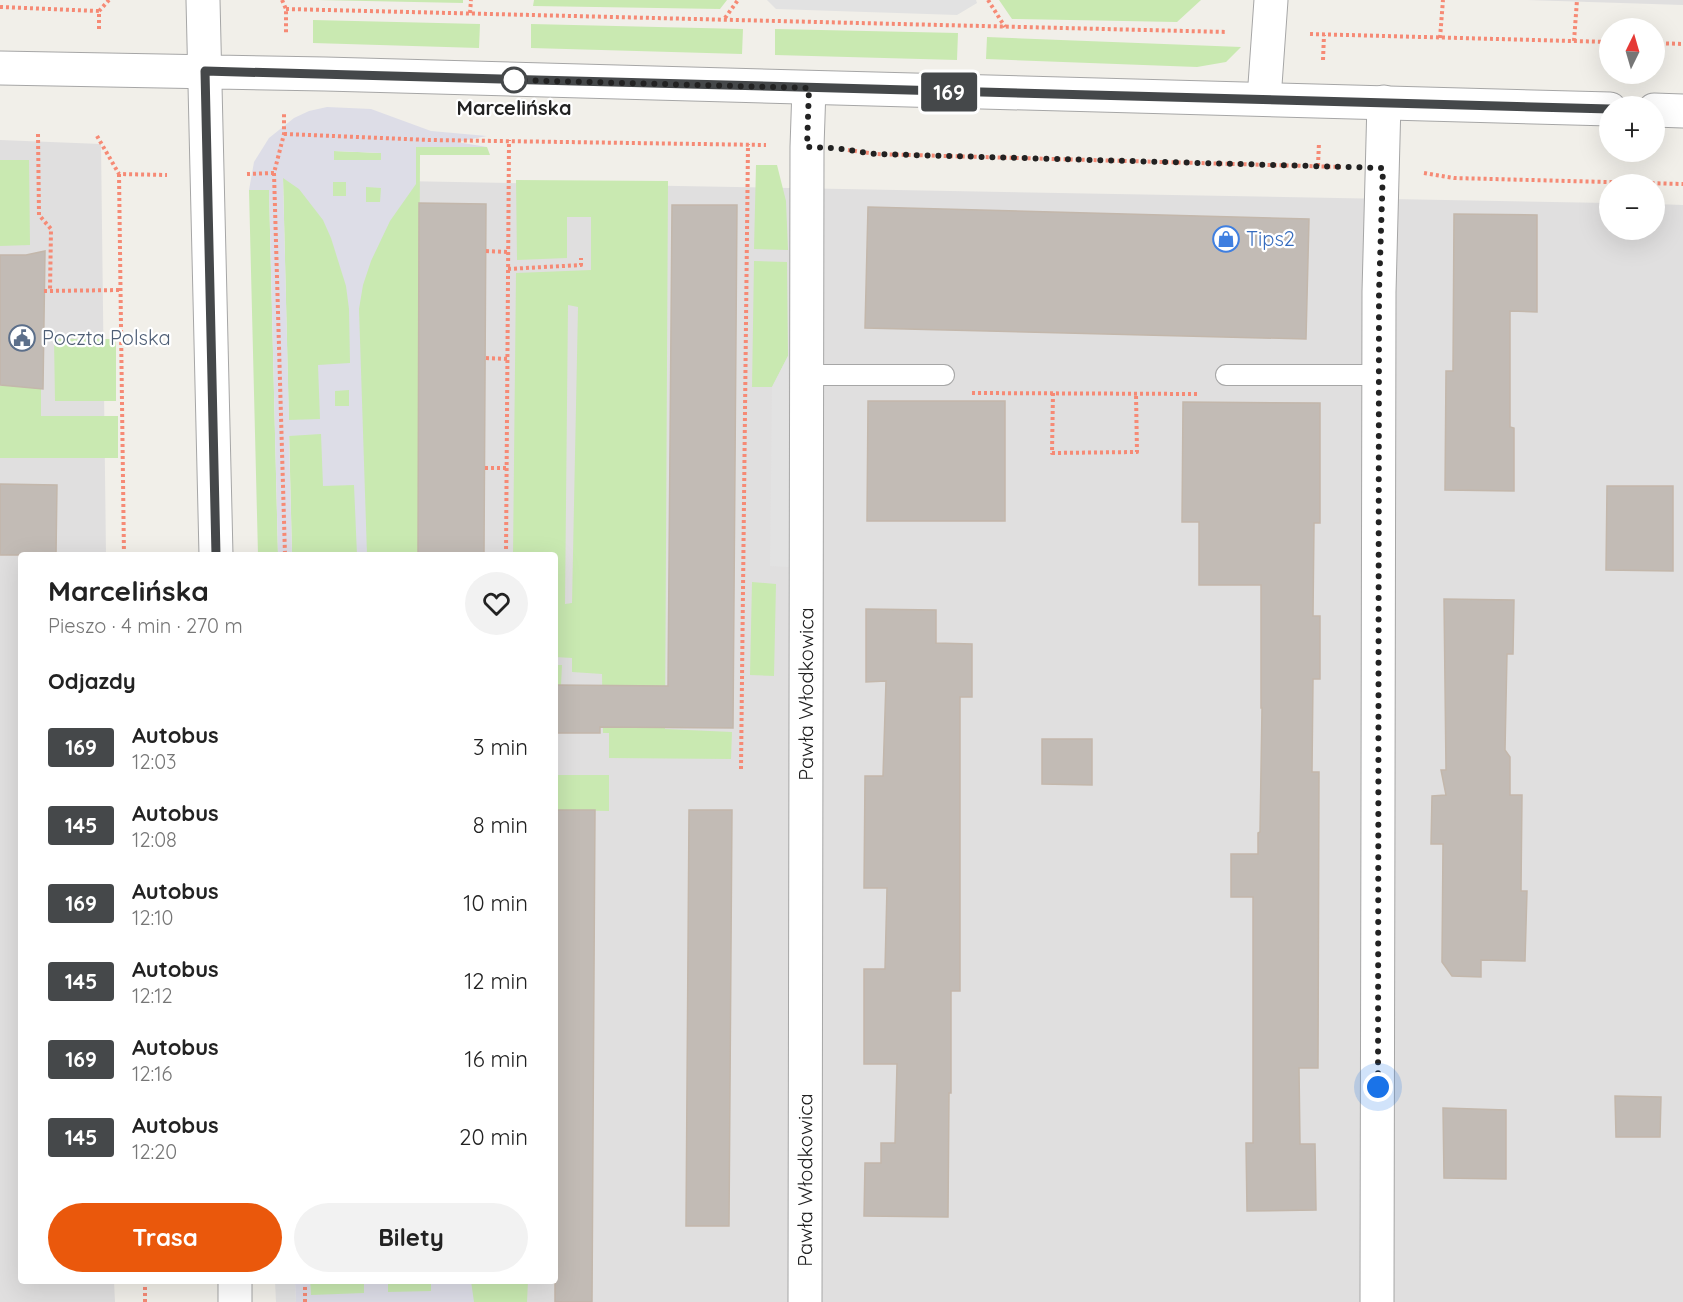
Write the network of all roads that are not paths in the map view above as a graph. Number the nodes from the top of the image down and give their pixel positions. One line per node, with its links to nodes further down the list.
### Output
1 (203, 0): 4 (street)
2 (1271, 0): 6 (street)
3 (0, 68): 4 (street)
4 (205, 71): 5 (street); 15 (street)
5 (809, 88): 6 (street); 11 (street, Pawła Włodkowica)
6 (1264, 99): 7 (street)
7 (1384, 102): 8 (street); 14 (street)
8 (1599, 109)
9 (1665, 110): 10 (street)
10 (1683, 111)
11 (807, 375): 12 (lane); 18 (street, Pawła Włodkowica)
12 (944, 375)
13 (1226, 375): 14 (lane)
14 (1379, 375): 19 (street)
15 (216, 552)
16 (235, 1284): 17 (street)
17 (235, 1302)
18 (805, 1302)
19 (1377, 1302)

